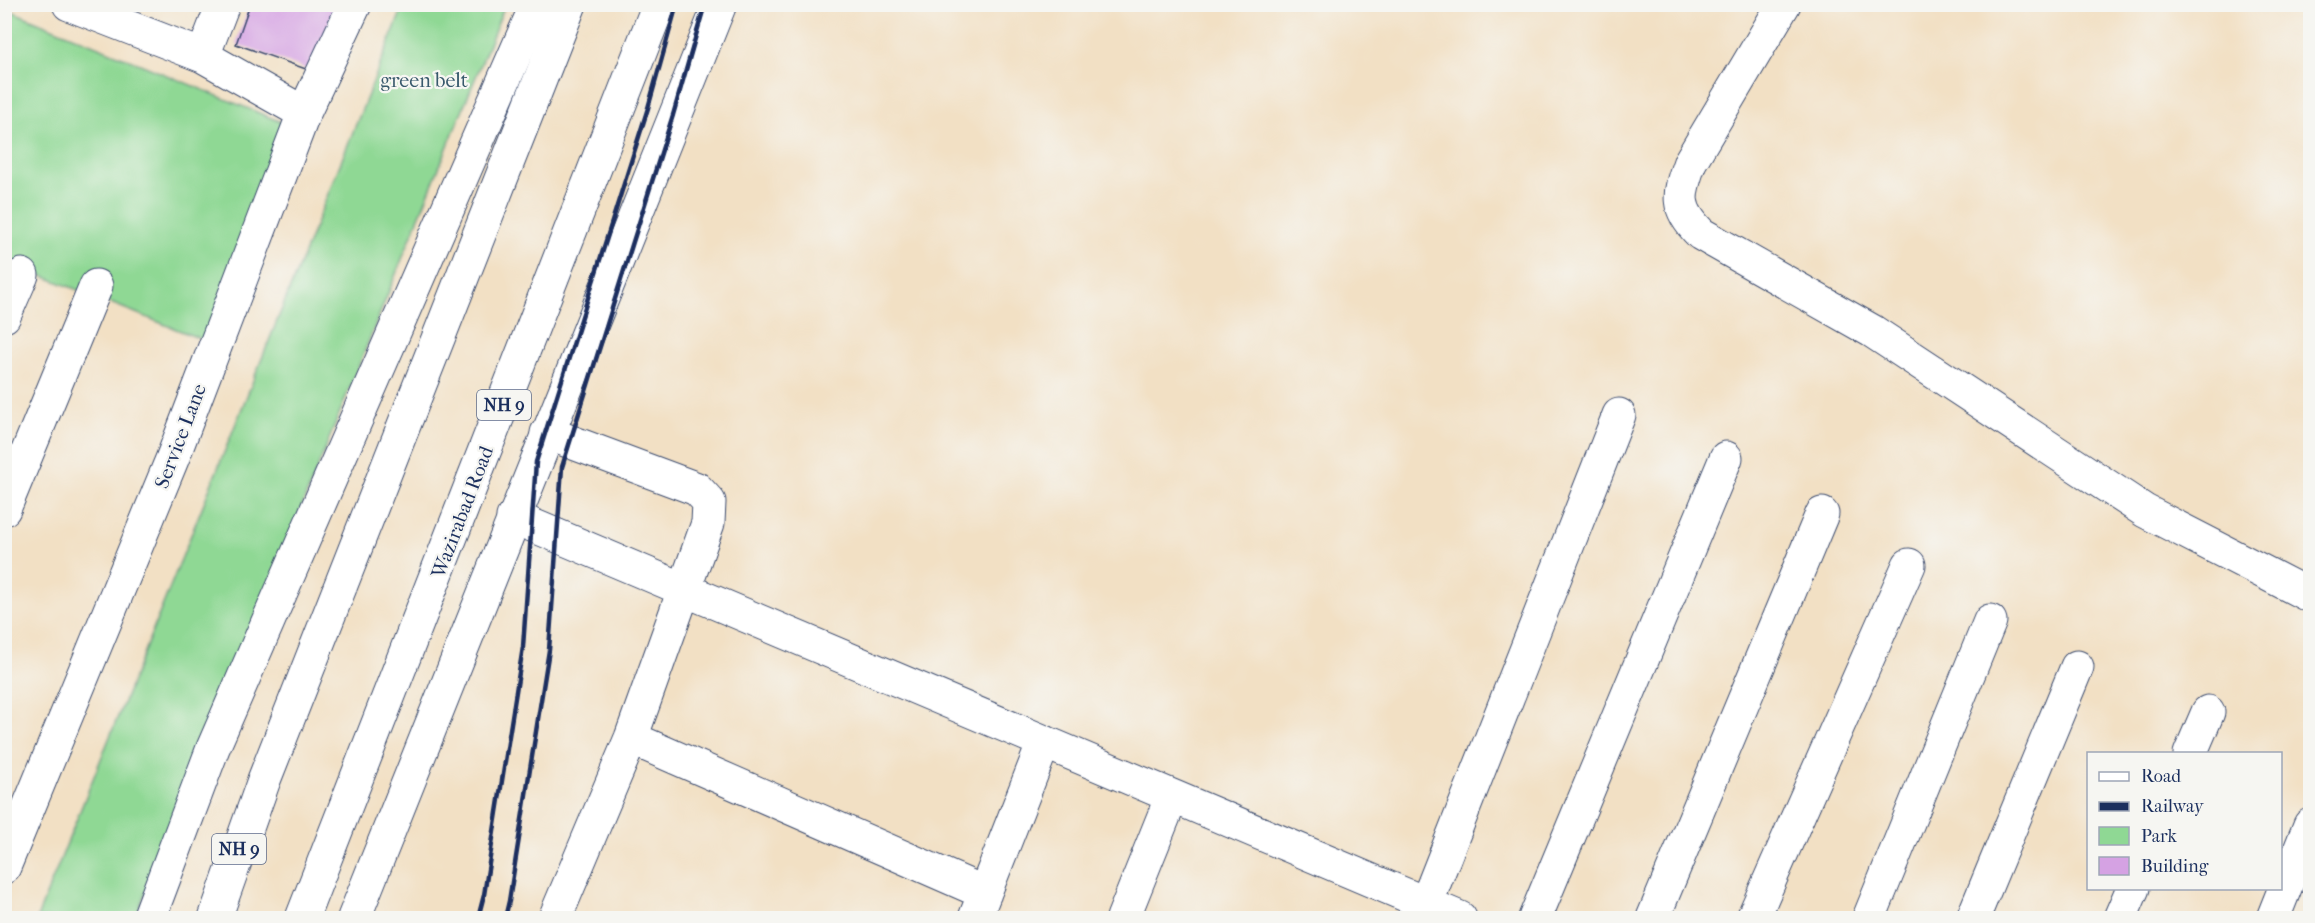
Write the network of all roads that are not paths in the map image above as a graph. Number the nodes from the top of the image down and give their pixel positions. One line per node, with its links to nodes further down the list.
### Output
1 (69, 4): 9 (main road)
2 (222, 4): 10 (main road)
3 (355, 4): 11 (main road, Service Lane)
4 (537, 4): 36 (main road)
5 (570, 4): 37 (main road, NH 9)
6 (659, 4): 38 (main road, Wazirabad Road / NH 9)
7 (720, 4): 16 (main road)
8 (1784, 4): 23 (main road)
9 (131, 15): 10 (main road)
10 (203, 56): 11 (main road)
11 (304, 114): 32 (main road, Service Lane)
12 (22, 275): 14 (main road)
13 (96, 286): 18 (main road)
14 (4, 316)
15 (1619, 415): 34 (main road)
16 (547, 433): 20 (main road); 22 (main road)
17 (1726, 458): 43 (main road)
18 (4, 509)
19 (1822, 514): 44 (main road)
20 (513, 516): 22 (main road); 39 (main road)
21 (1909, 565): 45 (main road)
22 (686, 590): 27 (main road); 28 (main road)
23 (2310, 596)
24 (1990, 621): 46 (main road)
25 (2076, 667): 47 (main road)
26 (2208, 712): 29 (main road)
27 (631, 738): 35 (main road); 40 (main road)
28 (1044, 742): 30 (main road); 35 (main road)
29 (2190, 752)
30 (1172, 796): 34 (main road); 41 (main road)
31 (2310, 825): 49 (main road)
32 (4, 867)
33 (2132, 890): 48 (main road)
34 (1426, 904): 42 (main road)
35 (980, 906)
36 (149, 918)
37 (215, 918)
38 (302, 918)
39 (354, 918)
40 (555, 918)
41 (1123, 918)
42 (1460, 918)
43 (1536, 918)
44 (1653, 918)
45 (1753, 918)
46 (1869, 918)
47 (1973, 918)
48 (2120, 918)
49 (2273, 918)

